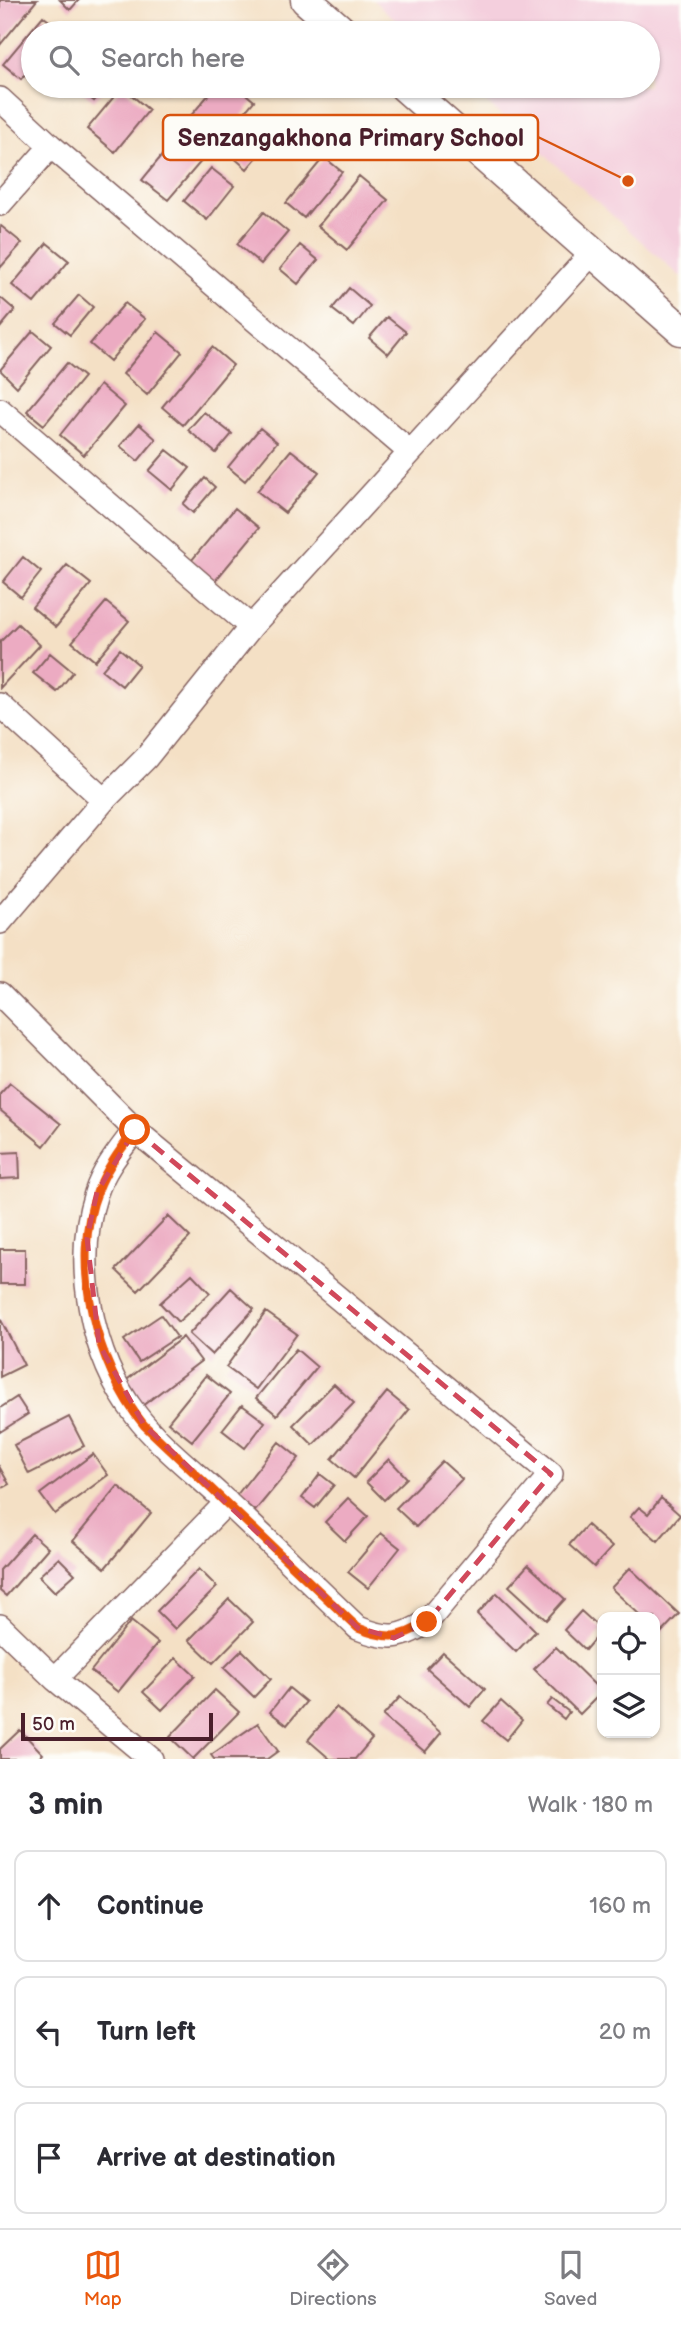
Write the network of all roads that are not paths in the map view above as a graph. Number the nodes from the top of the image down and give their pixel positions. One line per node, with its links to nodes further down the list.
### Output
1 (306, 0): 2 (street)
2 (330, 21)
3 (418, 98): 7 (street)
4 (0, 99): 5 (street)
5 (51, 146): 6 (street); 10 (street)
6 (0, 204)
7 (594, 251): 8 (street); 10 (street)
8 (681, 330)
9 (0, 410): 11 (street)
10 (410, 452): 11 (street)
11 (251, 627): 13 (street)
12 (0, 705): 13 (street)
13 (104, 800): 14 (street)
14 (0, 922)
15 (0, 995): 16 (street)
16 (135, 1130): 17 (street); 17 (street)
17 (227, 1502): 19 (street)
18 (0, 1626): 19 (street)
19 (55, 1679): 20 (street)
20 (151, 1759)

